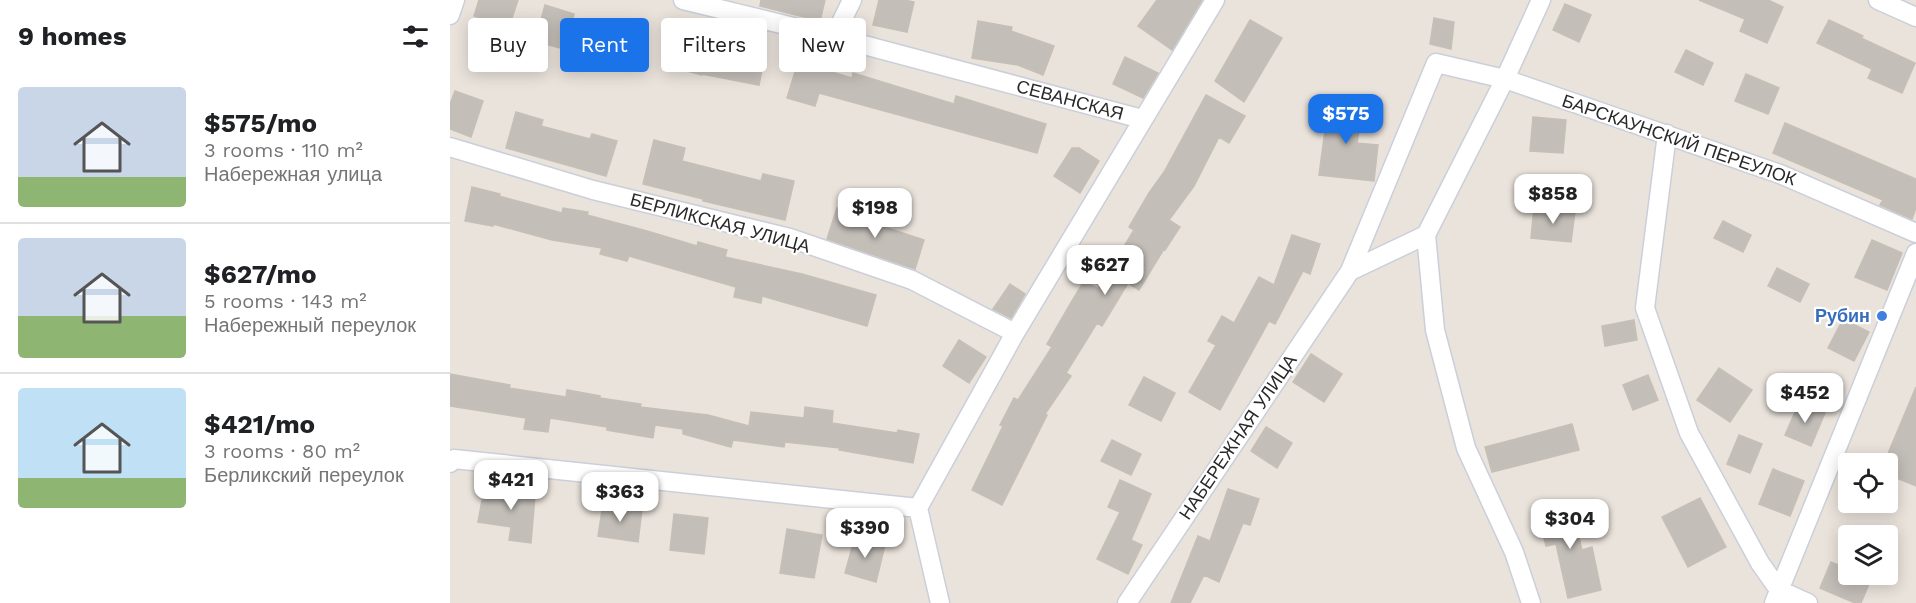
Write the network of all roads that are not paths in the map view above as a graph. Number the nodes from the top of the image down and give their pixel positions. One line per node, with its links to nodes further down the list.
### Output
1 (455, 0): 7 (street)
2 (683, 0): 10 (street, СЕВАНСКАЯ)
3 (852, 0): 9 (street)
4 (1215, 0): 14 (street)
5 (1541, 0): 13 (street)
6 (1878, 0): 8 (street)
7 (450, 15)
8 (1916, 17)
9 (843, 18)
10 (779, 24)
11 (866, 46): 14 (street, СЕВАНСКАЯ)
12 (1436, 63): 13 (street, БАРСКАУНСКИЙ ПЕРЕУЛОК); 20 (street, НАБЕРЕЖНАЯ УЛИЦА)
13 (1504, 79): 15 (street, БАРСКАУНСКИЙ ПЕРЕУЛОК); 18 (street)
14 (1142, 119): 21 (street)
15 (1667, 134): 17 (street, БАРСКАУНСКИЙ ПЕРЕУЛОК); 24 (street)
16 (450, 147): 21 (street, БЕРЛИКСКАЯ УЛИЦА)
17 (1916, 233)
18 (1426, 235): 20 (street); 27 (street)
19 (1916, 253): 24 (street)
20 (1350, 272): 26 (street, НАБЕРЕЖНАЯ УЛИЦА)
21 (1015, 333): 23 (street)
22 (450, 463): 23 (street)
23 (918, 508): 25 (street)
24 (1777, 597): 28 (street)
25 (940, 603)
26 (1127, 603)
27 (1531, 603)
28 (1808, 603)

